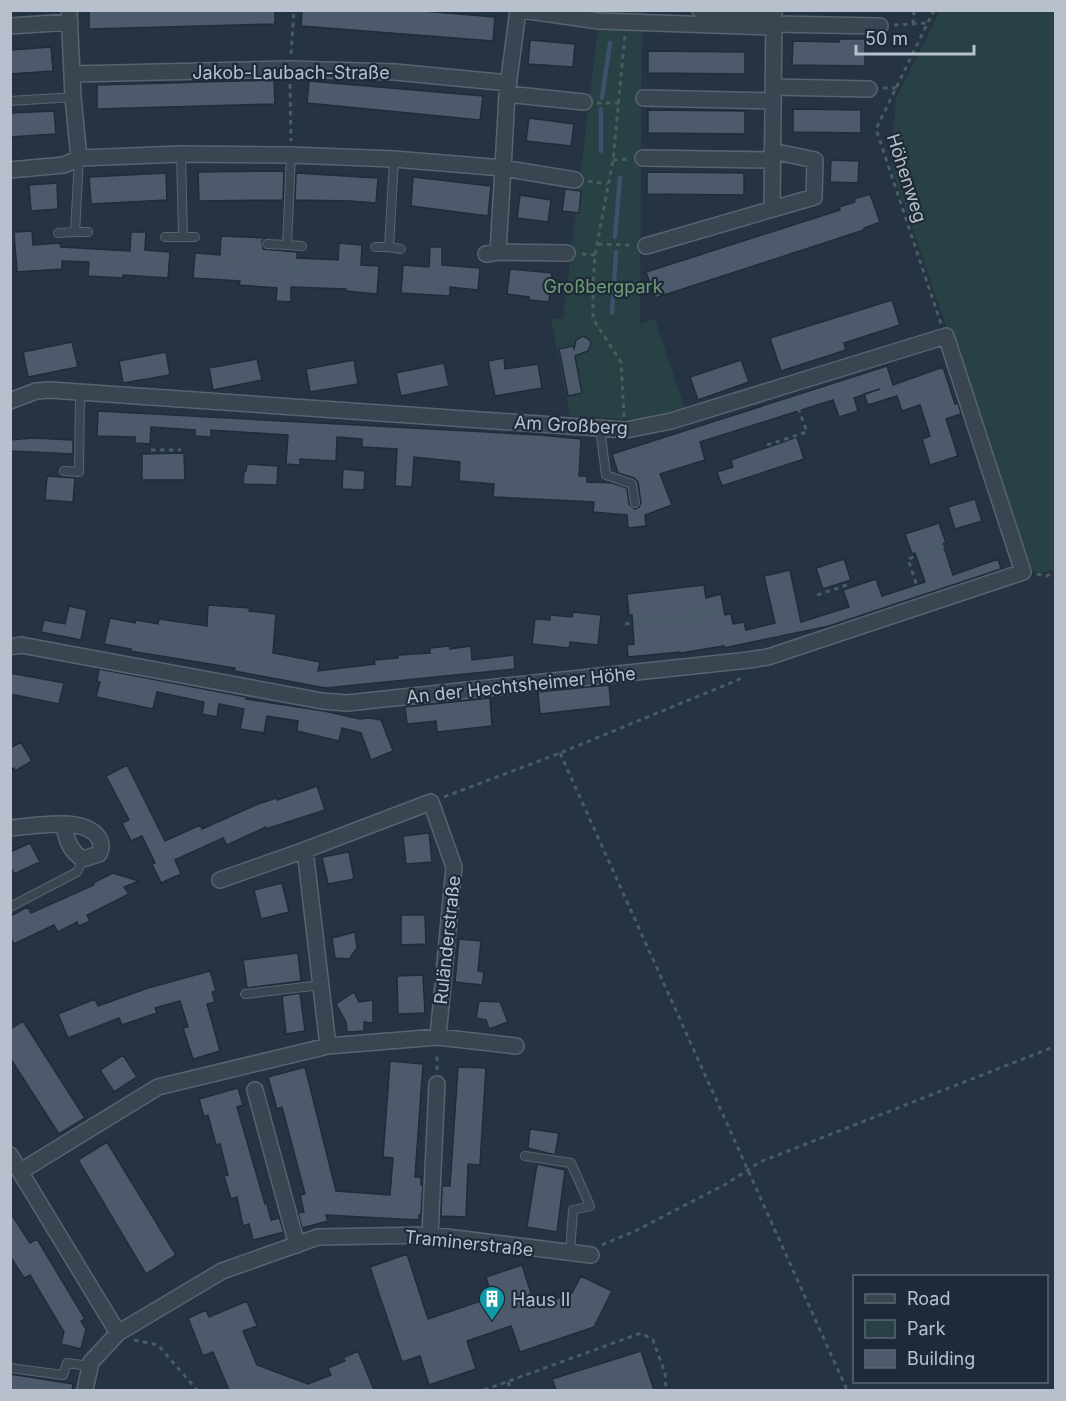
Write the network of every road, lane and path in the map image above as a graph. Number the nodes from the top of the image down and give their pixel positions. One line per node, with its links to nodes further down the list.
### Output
1 (294, 10): 14 (path)
2 (520, 10): 6 (street); 16 (street)
3 (700, 10): 8 (street)
4 (914, 10): 11 (path)
5 (934, 10): 10 (path, Höhenweg)
6 (591, 15): 9 (street)
7 (70, 16): 12 (street); 15 (street)
8 (774, 18): 9 (street); 13 (street); 18 (street)
9 (626, 22): 23 (path)
10 (927, 23): 11 (path); 51 (path, Höhenweg)
11 (913, 24): 13 (path)
12 (10, 26)
13 (880, 26)
14 (290, 69): 15 (street, Jakob-Laubach-Straße); 16 (street, Jakob-Laubach-Straße); 25 (path)
15 (73, 74): 19 (street)
16 (508, 89): 22 (street, Jakob-Laubach-Straße); 30 (street)
17 (869, 89): 18 (street)
18 (773, 94): 20 (street); 26 (street)
19 (73, 97): 21 (lane); 27 (street)
20 (644, 98)
21 (10, 101)
22 (584, 102): 23 (path)
23 (619, 103): 41 (path)
24 (181, 154): 25 (street); 27 (street); 38 (lane)
25 (291, 155): 28 (street); 42 (lane)
26 (772, 156): 29 (street); 33 (street); 33 (street)
27 (79, 158): 31 (street); 34 (lane)
28 (394, 159): 30 (street); 46 (lane)
29 (643, 159)
30 (503, 168): 32 (street); 48 (street)
31 (10, 170)
32 (575, 180)
33 (772, 208): 44 (street)
34 (75, 232): 35 (lane); 36 (lane)
35 (88, 232)
36 (58, 233)
37 (165, 237): 38 (lane)
38 (183, 237): 39 (lane)
39 (195, 237)
40 (267, 244): 42 (lane)
41 (598, 244): 44 (path); 56 (path)
42 (287, 245): 43 (lane)
43 (302, 246)
44 (646, 246)
45 (375, 247): 46 (lane)
46 (389, 248): 47 (lane)
47 (401, 249)
48 (567, 253)
49 (239, 258): 50 (path)
50 (241, 263)
51 (942, 326)
52 (789, 384): 56 (street, Am Großberg); 57 (path); 63 (street, Am Großberg)
53 (80, 392): 54 (street, Am Großberg); 55 (street, Am Großberg); 60 (lane)
54 (10, 401)
55 (600, 428): 56 (street, Am Großberg); 61 (lane)
56 (626, 430)
57 (767, 445)
58 (151, 450): 59 (path)
59 (181, 450)
60 (64, 471)
61 (635, 503)
62 (944, 546): 67 (path)
63 (1023, 572): 64 (path); 67 (street, An der Hechtsheimer Höhe)
64 (1056, 572)
65 (850, 584): 66 (path)
66 (817, 595)
67 (923, 605): 70 (street, An der Hechtsheimer Höhe)
68 (710, 614): 69 (path)
69 (625, 624)
70 (10, 647)
71 (748, 676): 72 (path)
72 (560, 753): 73 (path); 90 (path)
73 (431, 802): 76 (street); 82 (street, Ruländerstraße)
74 (63, 824): 75 (street); 77 (street); 77 (street)
75 (10, 828)
76 (305, 850): 78 (street); 80 (street)
77 (83, 859): 79 (lane)
78 (220, 880)
79 (10, 907)
80 (321, 985): 81 (lane); 83 (street)
81 (245, 994)
82 (438, 1037): 83 (street); 84 (street); 86 (path)
83 (328, 1046): 91 (street)
84 (516, 1046)
85 (1056, 1046): 90 (path)
86 (437, 1084): 92 (street)
87 (255, 1090): 93 (street)
88 (10, 1155): 91 (street)
89 (525, 1156): 94 (lane)
90 (747, 1169): 95 (path); 105 (path)
91 (21, 1171): 96 (street)
92 (430, 1235): 93 (street, Traminerstraße); 94 (street, Traminerstraße)
93 (297, 1245): 96 (street, Traminerstraße)
94 (570, 1253): 95 (street, Traminerstraße)
95 (591, 1256)
96 (118, 1333): 97 (street, Traminerstraße); 101 (path)
97 (90, 1366): 98 (lane); 100 (street)
98 (10, 1368)
99 (508, 1382): 102 (path); 103 (path); 104 (path)
100 (85, 1390)
101 (196, 1390)
102 (484, 1390)
103 (511, 1390)
104 (666, 1390)
105 (847, 1390)

